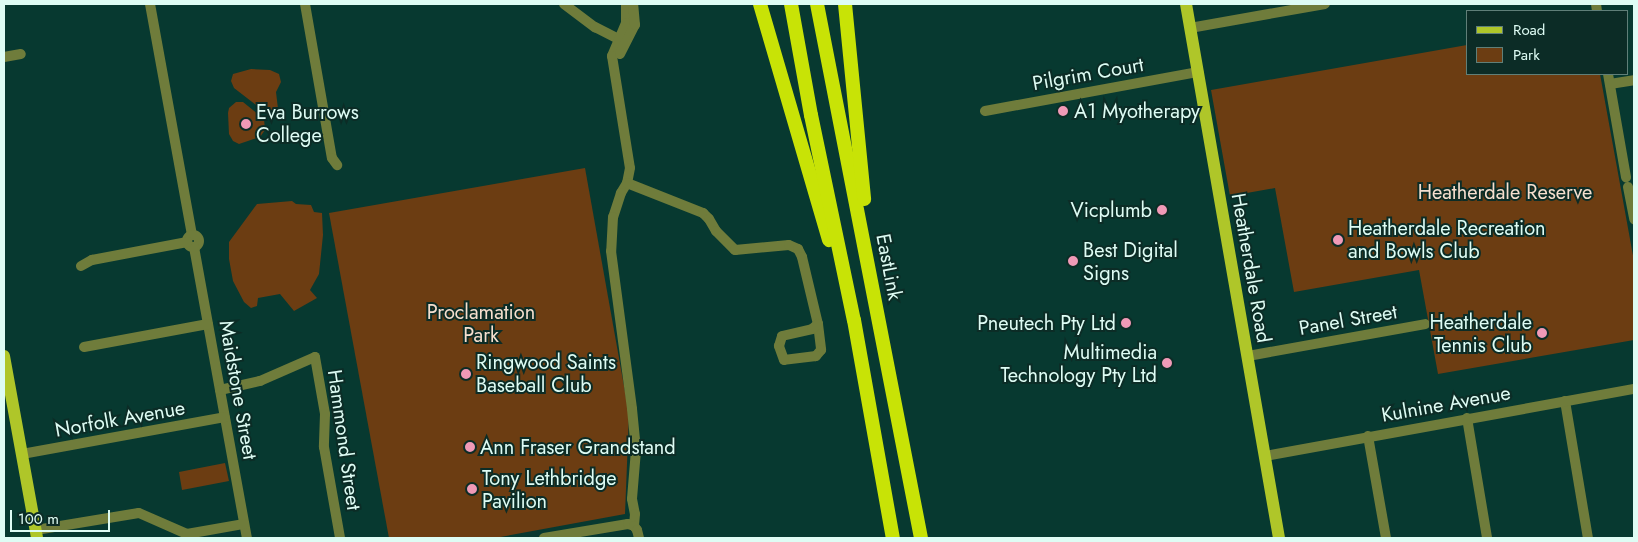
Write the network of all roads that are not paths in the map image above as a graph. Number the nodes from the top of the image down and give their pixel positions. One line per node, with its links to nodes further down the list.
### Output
1 (150, 4): 24 (street, Maidstone Street)
2 (305, 4): 20 (street)
3 (564, 4): 13 (street)
4 (626, 4): 13 (street)
5 (633, 4): 13 (street)
6 (760, 4): 27 (highway)
7 (791, 4): 27 (highway)
8 (817, 4): 26 (highway, EastLink)
9 (845, 4): 26 (highway)
10 (1186, 4): 12 (main road, Heatherdale Road)
11 (1325, 4): 12 (street)
12 (1190, 28): 16 (main road, Heatherdale Road)
13 (622, 41): 22 (street)
14 (22, 54): 15 (street)
15 (4, 57)
16 (1198, 72): 19 (street, Pilgrim Court); 33 (main road, Heatherdale Road)
17 (1609, 79): 18 (street); 21 (street)
18 (1634, 80)
19 (985, 111)
20 (336, 165)
21 (1630, 182): 23 (street)
22 (627, 183): 29 (street); 43 (street)
23 (1634, 219)
24 (191, 241): 25 (street); 28 (street, Maidstone Street)
25 (81, 266)
26 (874, 290): 50 (highway, EastLink)
27 (854, 320): 49 (highway)
28 (208, 324): 31 (street); 34 (street, Maidstone Street)
29 (818, 324): 29 (street)
30 (1425, 324): 33 (street, Panel Street)
31 (84, 347)
32 (4, 356): 40 (main road)
33 (1248, 356): 41 (main road, Heatherdale Road)
34 (220, 390): 37 (street, Maidstone Street); 46 (street, Hammond Street)
35 (1634, 390): 36 (street, Kulnine Avenue)
36 (1565, 401): 38 (street, Kulnine Avenue); 54 (street)
37 (225, 417): 40 (street, Norfolk Avenue); 42 (street, Maidstone Street)
38 (1466, 418): 39 (street, Kulnine Avenue); 53 (street)
39 (1368, 436): 41 (street, Kulnine Avenue); 52 (street)
40 (22, 454): 44 (main road)
41 (1265, 456): 51 (main road, Heatherdale Road)
42 (244, 524): 44 (street); 45 (street, Maidstone Street)
43 (631, 525): 47 (street); 48 (street)
44 (36, 534)
45 (246, 538)
46 (340, 538)
47 (544, 538)
48 (639, 538)
49 (893, 538)
50 (921, 538)
51 (1279, 538)
52 (1386, 538)
53 (1487, 538)
54 (1588, 538)

